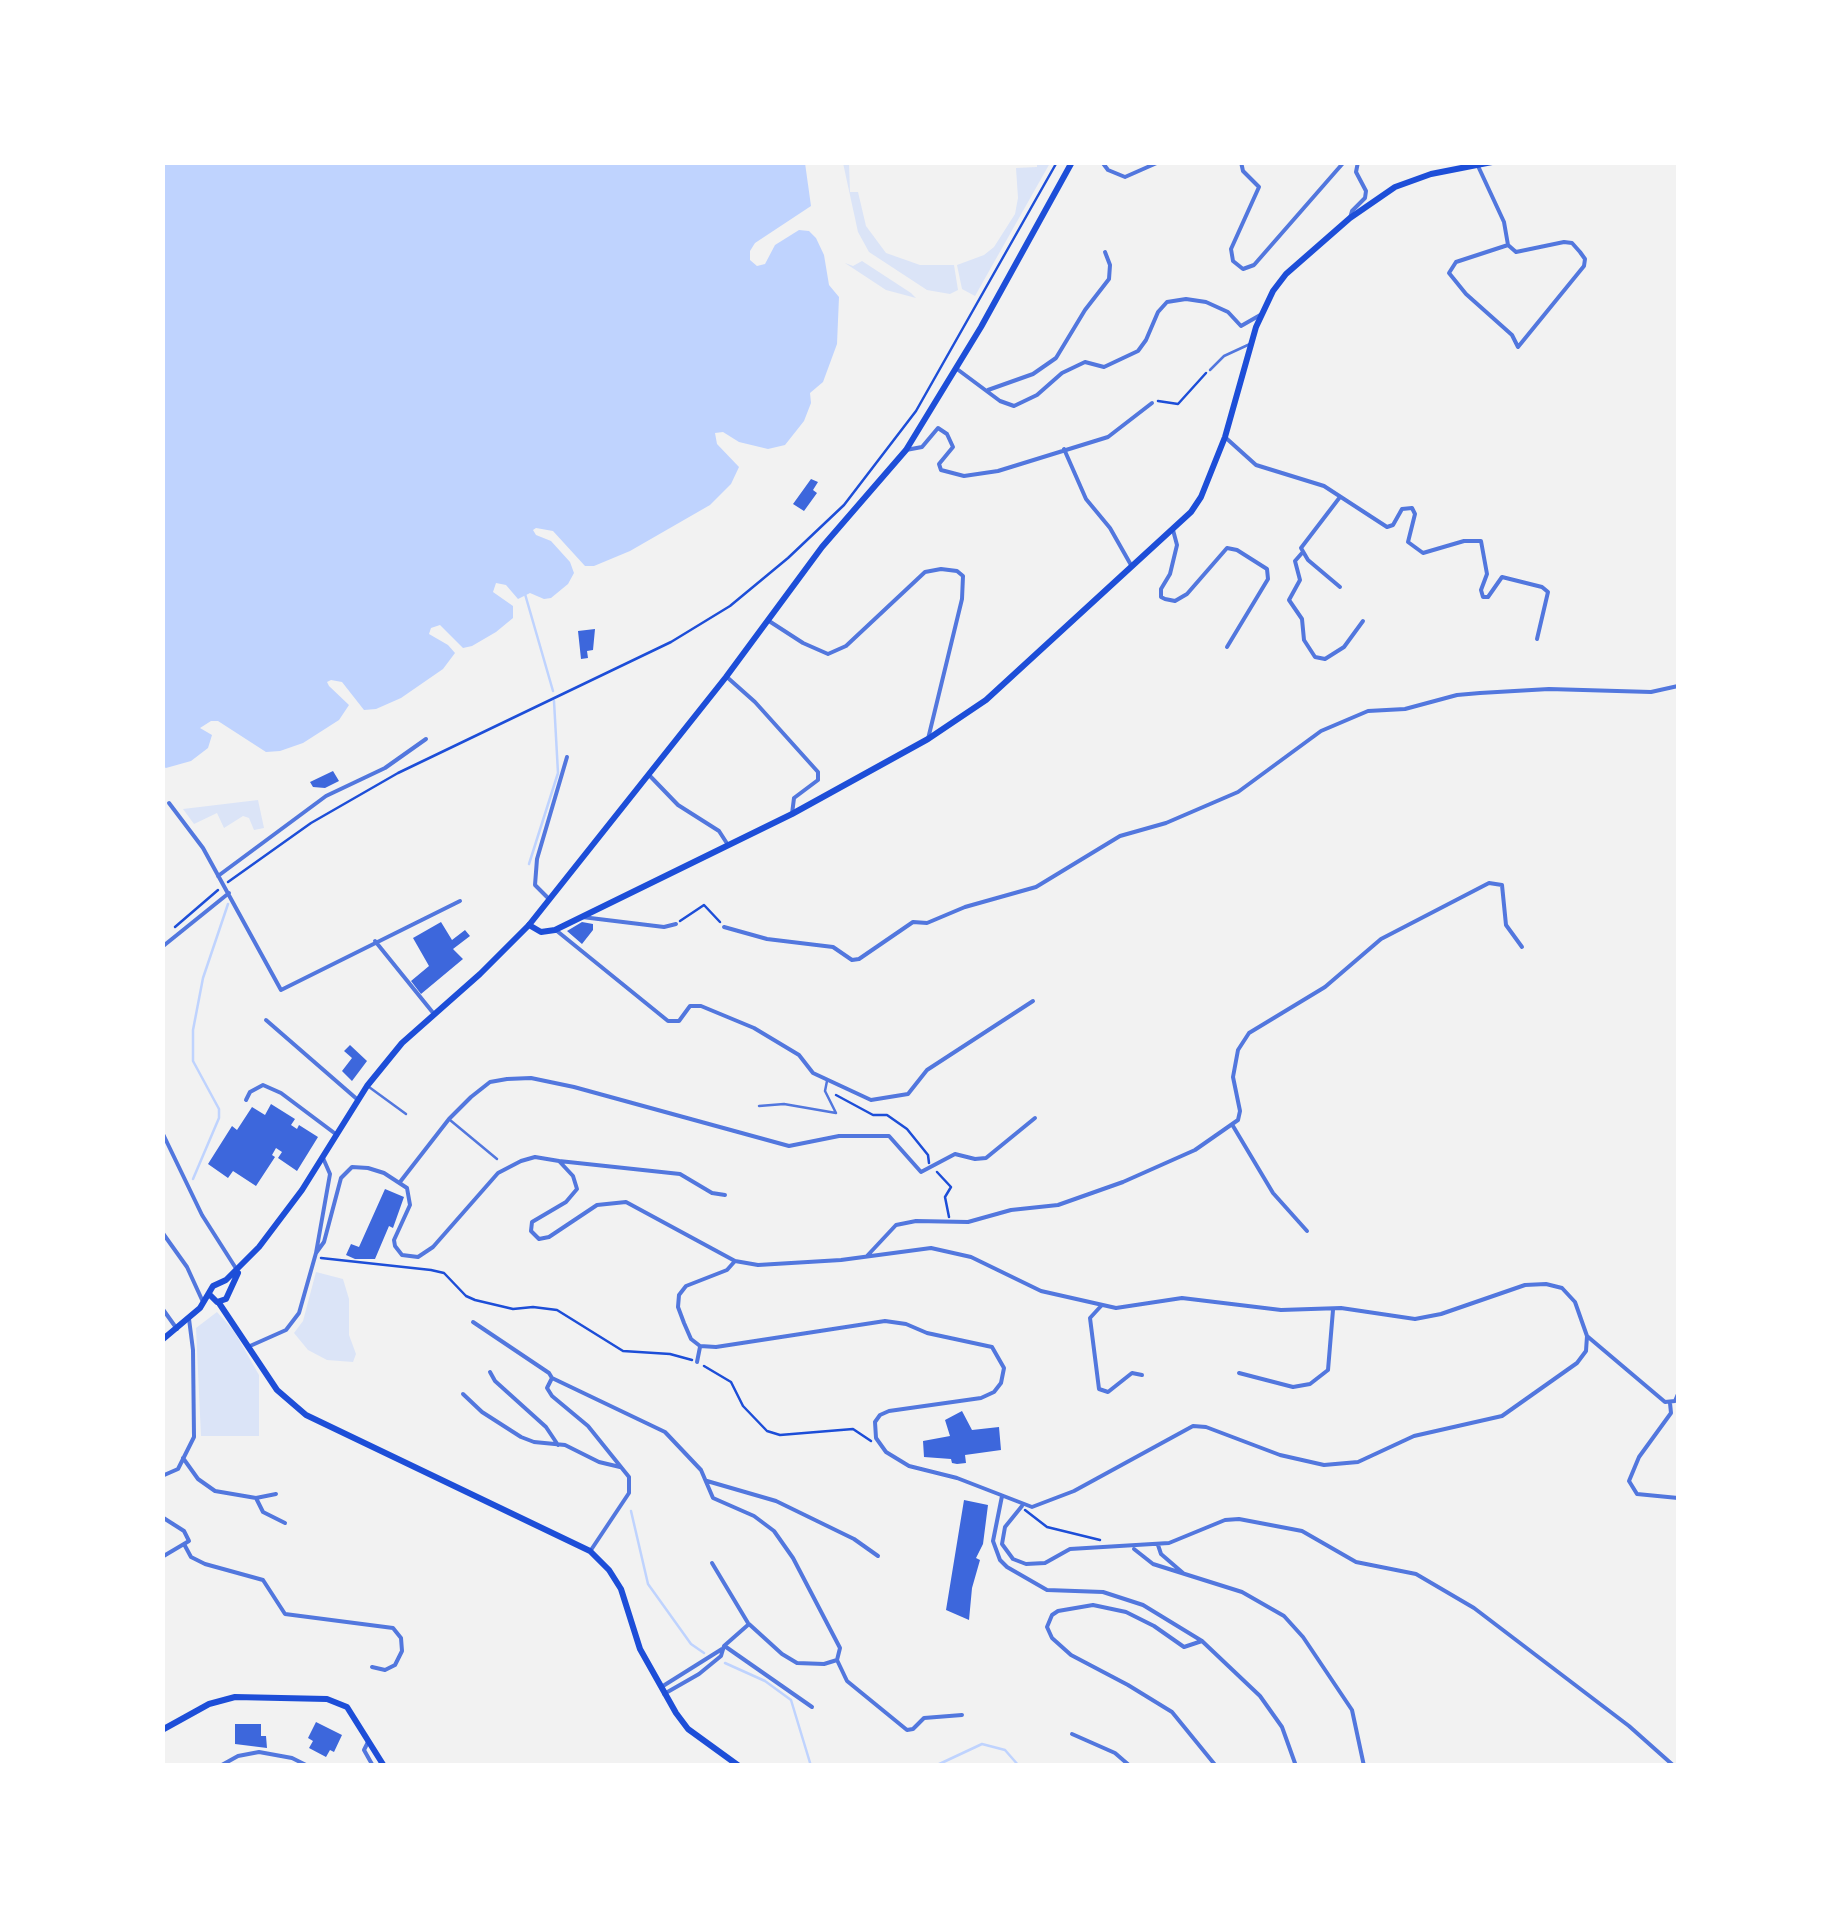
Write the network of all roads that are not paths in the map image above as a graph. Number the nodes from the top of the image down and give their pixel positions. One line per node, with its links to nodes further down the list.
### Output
1 (1072, 162): 15 (main road)
2 (1102, 162): 3 (street)
3 (1160, 162)
4 (1241, 162): 5 (street)
5 (1344, 162)
6 (1358, 162): 10 (street)
7 (1492, 162): 8 (main road)
8 (1478, 165): 9 (main road); 11 (street)
9 (1454, 166): 10 (main road)
10 (1350, 218): 13 (main road)
11 (1508, 245): 11 (street)
12 (1105, 252): 17 (street)
13 (1262, 314): 14 (main road); 17 (street)
14 (1250, 344): 16 (street); 19 (main road)
15 (957, 369): 17 (street); 21 (main road)
16 (1210, 370)
17 (985, 390)
18 (1152, 403): 20 (street)
19 (1224, 437): 22 (street); 23 (main road)
20 (1064, 449): 21 (street); 25 (street)
21 (906, 450): 27 (main road)
22 (1340, 497): 24 (street); 29 (street)
23 (1173, 530): 25 (main road); 30 (street)
24 (1302, 553): 26 (street); 28 (street)
25 (1132, 567): 34 (main road)
26 (1340, 587)
27 (769, 621): 31 (main road); 34 (street)
28 (1363, 621)
29 (1538, 639)
30 (1227, 647)
31 (726, 677): 36 (main road); 38 (street)
32 (1678, 686): 47 (street)
33 (426, 739): 40 (street)
34 (928, 739): 38 (main road)
35 (568, 757): 42 (street)
36 (649, 775): 39 (street); 42 (main road)
37 (169, 802): 40 (street)
38 (792, 814): 39 (main road)
39 (728, 844): 44 (main road)
40 (218, 876): 41 (street)
41 (229, 893): 49 (street); 50 (street)
42 (549, 899): 46 (main road)
43 (460, 901): 49 (street)
44 (581, 917): 45 (street); 48 (main road)
45 (676, 924)
46 (529, 925): 48 (main road); 53 (main road)
47 (724, 927)
48 (556, 930): 55 (street)
49 (375, 941): 53 (street)
50 (162, 947)
51 (1522, 947): 63 (street)
52 (1033, 1001): 55 (street)
53 (434, 1014): 56 (main road)
54 (266, 1020): 58 (street)
55 (827, 1078): 59 (street)
56 (368, 1086): 58 (main road); 60 (street)
57 (246, 1100): 65 (street)
58 (358, 1100): 65 (main road)
59 (759, 1106)
60 (406, 1114)
61 (1035, 1118): 62 (street)
62 (448, 1120): 67 (street); 69 (street)
63 (1233, 1126): 71 (street); 74 (street)
64 (162, 1132): 76 (street)
65 (337, 1135): 66 (main road)
66 (323, 1158): 73 (street); 76 (main road)
67 (497, 1159)
68 (559, 1161): 69 (street); 70 (street); 75 (street)
69 (400, 1182): 73 (street)
70 (725, 1194)
71 (1307, 1231)
72 (162, 1232): 80 (street)
73 (315, 1255): 90 (street)
74 (867, 1256): 75 (street); 81 (street)
75 (735, 1261): 91 (street)
76 (239, 1269): 77 (main road); 78 (main road)
77 (221, 1284): 78 (main road); 79 (main road)
78 (228, 1294): 79 (main road); 84 (main road)
79 (214, 1299): 80 (main road); 84 (main road)
80 (202, 1305): 85 (main road)
81 (1102, 1306): 83 (street); 95 (street)
82 (162, 1308): 87 (street)
83 (1333, 1310): 88 (street); 94 (street)
84 (229, 1314): 90 (main road)
85 (189, 1319): 87 (main road); 101 (street)
86 (473, 1322): 96 (street)
87 (177, 1329): 89 (main road)
88 (1587, 1336): 99 (street); 109 (street)
89 (162, 1340)
90 (250, 1346): 115 (main road)
91 (700, 1346): 92 (street); 106 (street)
92 (697, 1362)
93 (490, 1372): 100 (street)
94 (1240, 1373)
95 (1142, 1375)
96 (552, 1379): 102 (street); 104 (street)
97 (463, 1394): 100 (street)
98 (1678, 1394): 99 (street)
99 (1670, 1403): 108 (street)
100 (558, 1445): 102 (street)
101 (183, 1458): 103 (street); 107 (street)
102 (620, 1466): 115 (street)
103 (162, 1476)
104 (707, 1480): 116 (street); 123 (street)
105 (276, 1494): 107 (street)
106 (1002, 1496): 109 (street); 121 (street)
107 (256, 1498): 111 (street)
108 (1678, 1498)
109 (1022, 1506): 114 (street)
110 (162, 1516): 112 (street)
111 (285, 1524)
112 (184, 1544): 117 (street); 124 (street)
113 (1158, 1545): 114 (street); 119 (street); 140 (street)
114 (1133, 1547): 119 (street)
115 (590, 1551): 125 (main road)
116 (878, 1556)
117 (162, 1557)
118 (712, 1562): 120 (street)
119 (1183, 1573): 139 (street)
120 (748, 1624): 122 (street); 123 (street)
121 (1202, 1641): 137 (street); 138 (street)
122 (723, 1648): 125 (street); 126 (street)
123 (836, 1660): 127 (street)
124 (372, 1667)
125 (662, 1691): 135 (main road)
126 (812, 1707)
127 (962, 1715)
128 (162, 1730): 130 (main road)
129 (1072, 1734): 136 (street)
130 (370, 1738): 133 (street); 134 (main road)
131 (220, 1766): 132 (street)
132 (308, 1766)
133 (373, 1766)
134 (384, 1766)
135 (739, 1766)
136 (1130, 1766)
137 (1216, 1766)
138 (1296, 1766)
139 (1364, 1766)
140 (1674, 1766)

